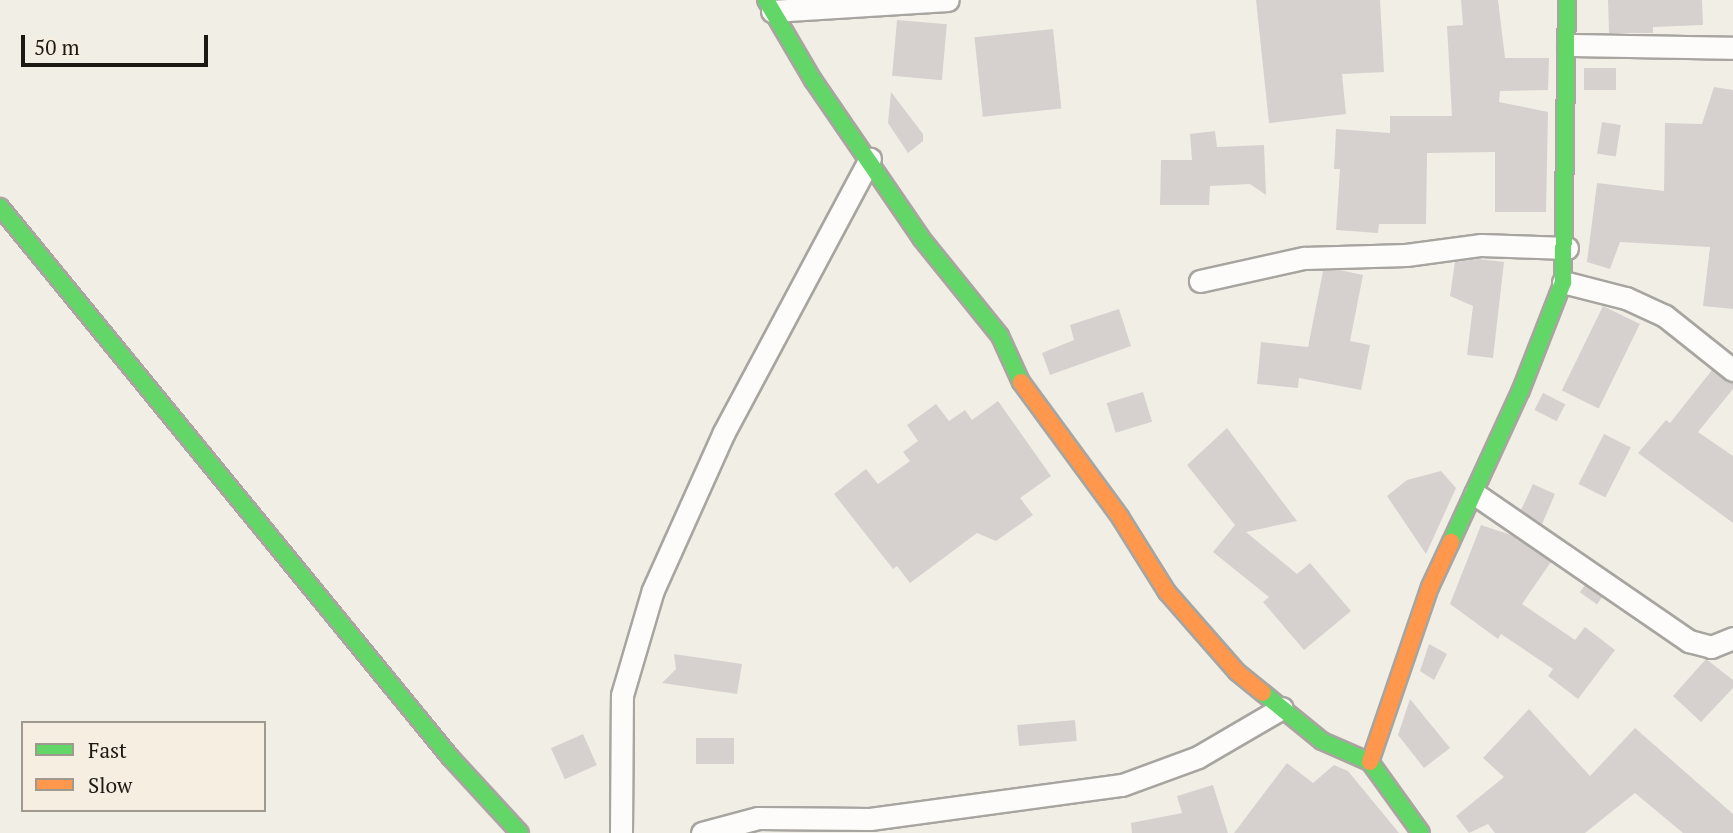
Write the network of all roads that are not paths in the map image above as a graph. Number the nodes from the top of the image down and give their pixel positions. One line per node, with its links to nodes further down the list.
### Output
1 (948, 0): 3 (street)
2 (1567, 0): 4 (street)
3 (769, 5): 6 (street)
4 (1568, 45): 5 (street); 8 (street)
5 (1733, 48)
6 (870, 159): 14 (street); 17 (street)
7 (0, 207): 16 (street)
8 (1567, 248): 9 (street); 10 (street)
9 (1200, 281)
10 (1563, 282): 11 (street); 12 (street)
11 (1733, 370)
12 (1475, 494): 13 (street); 15 (street)
13 (1733, 638)
14 (1282, 708): 15 (street); 18 (street)
15 (1370, 762): 19 (street)
16 (520, 833)
17 (621, 833)
18 (702, 833)
19 (1421, 833)

